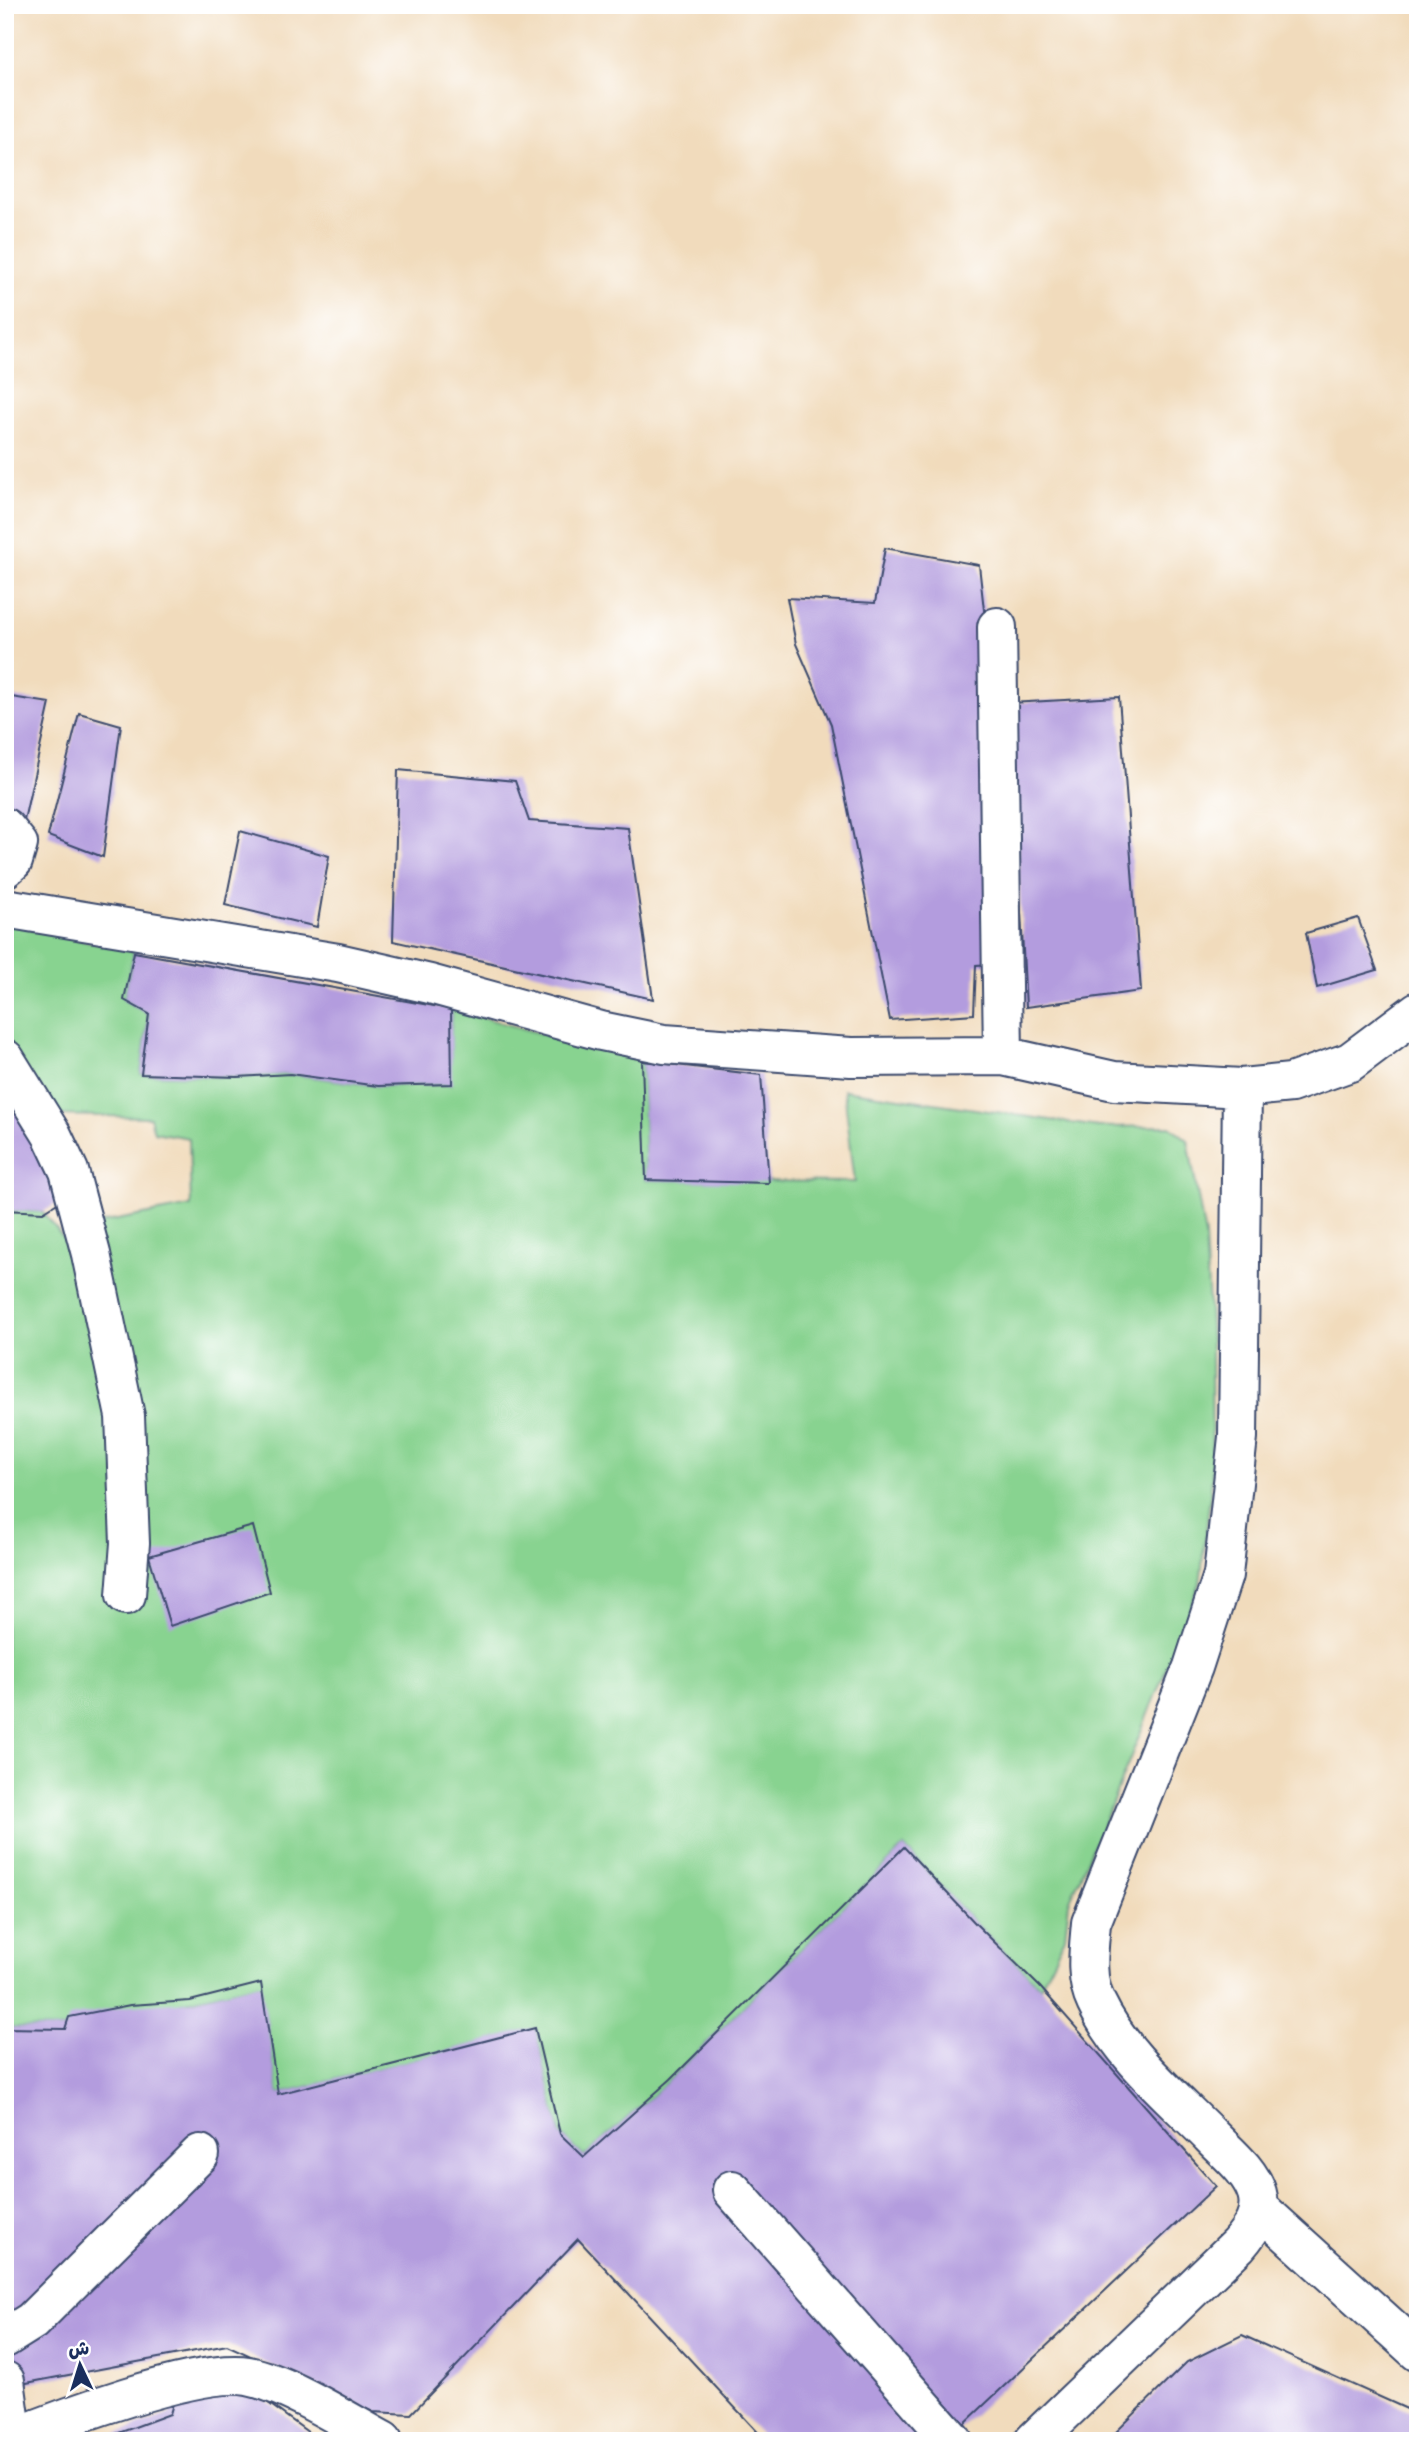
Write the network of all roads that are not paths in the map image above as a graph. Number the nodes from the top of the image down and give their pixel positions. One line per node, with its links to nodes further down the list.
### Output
1 (997, 628): 6 (street)
2 (5, 828): 3 (street)
3 (5, 868)
4 (5, 908): 6 (street)
5 (1418, 1011): 8 (street)
6 (1003, 1056): 8 (street)
7 (5, 1059): 9 (street)
8 (1242, 1088): 12 (street)
9 (126, 1595)
10 (201, 2154): 13 (street)
11 (732, 2190): 18 (street)
12 (1259, 2208): 14 (street); 19 (street)
13 (5, 2338)
14 (1418, 2353)
15 (5, 2381): 16 (street)
16 (10, 2439): 17 (street)
17 (383, 2441)
18 (953, 2441)
19 (1034, 2441)

